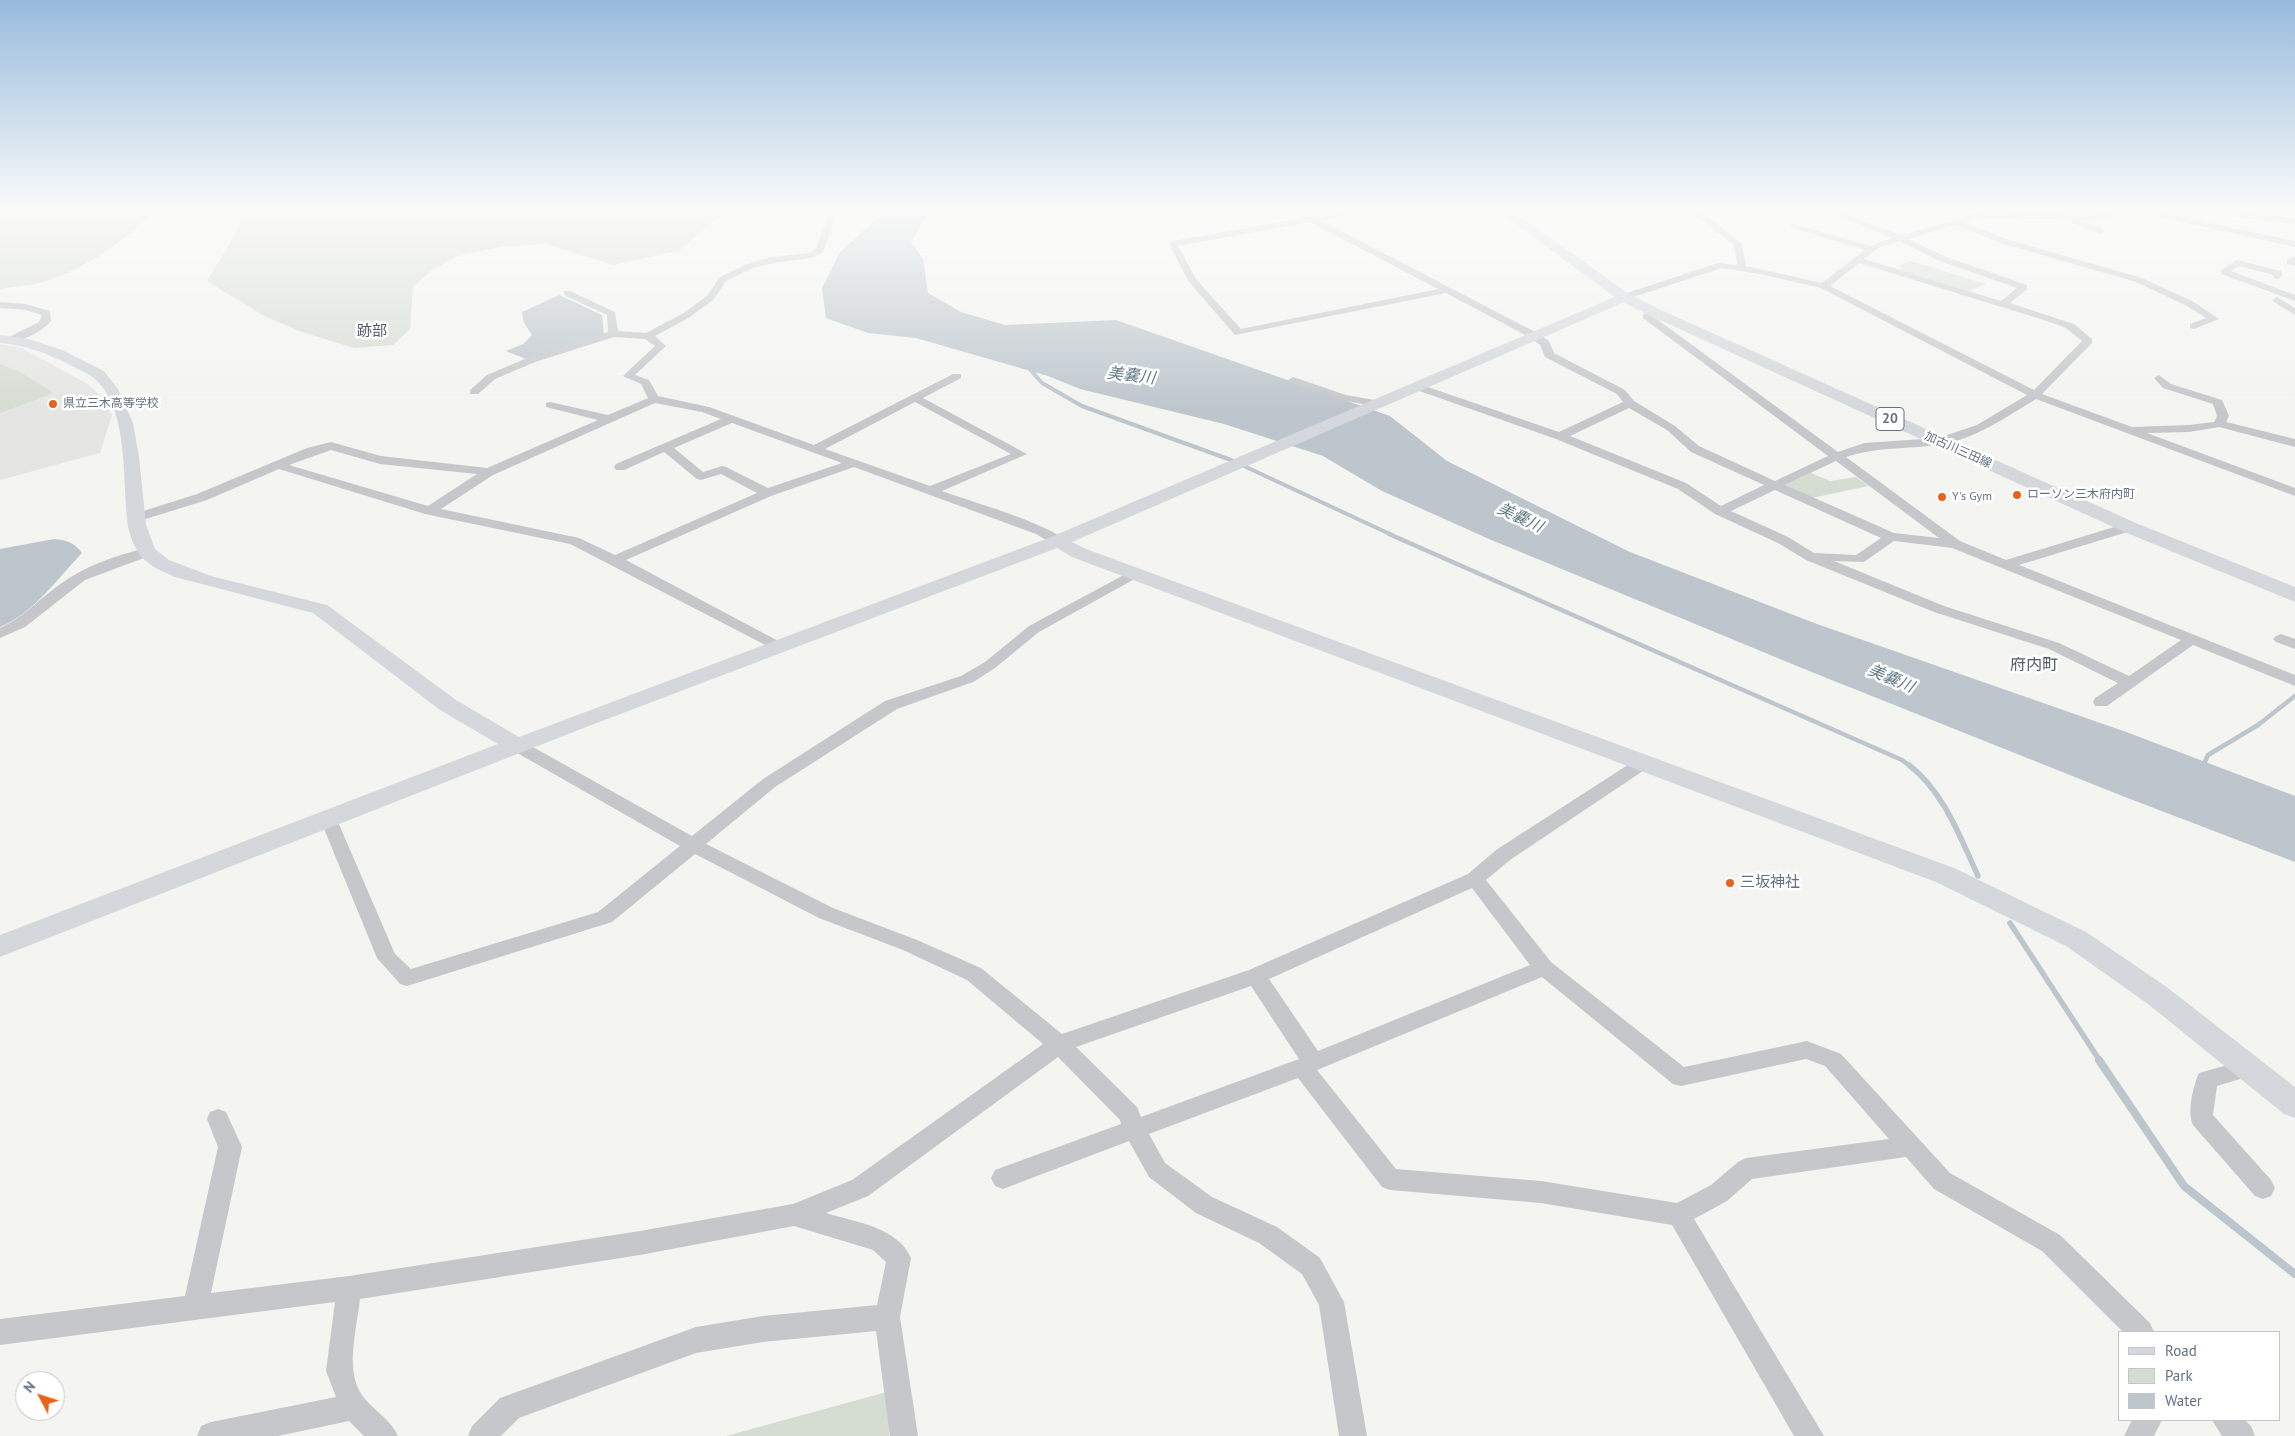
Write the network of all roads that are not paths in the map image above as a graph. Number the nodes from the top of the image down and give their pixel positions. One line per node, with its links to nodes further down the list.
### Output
1 (728, 277): 26 (street)
2 (1190, 277): 13 (street)
3 (1422, 277): 13 (street)
4 (1596, 277): 16 (main road, 加古川三田線 / 20)
5 (1685, 277): 16 (street)
6 (1783, 277): 12 (street)
7 (1836, 277): 12 (street)
8 (1914, 277): 19 (street)
9 (1994, 277): 19 (street)
10 (2128, 277): 23 (street)
11 (2238, 277): 17 (street)
12 (1824, 286): 33 (street)
13 (1447, 290): 25 (street)
14 (2248, 290): 18 (street)
15 (567, 293): 24 (street)
16 (1624, 297): 22 (main road, 加古川三田線 / 20); 25 (street)
17 (2294, 297): 18 (street)
18 (2277, 300): 21 (street)
19 (2003, 304): 33 (street)
20 (0, 305): 27 (street)
21 (2295, 312)
22 (1656, 313): 44 (main road, 加古川三田線 / 20); 48 (street)
23 (2194, 326)
24 (613, 334): 26 (street); 32 (street)
25 (1533, 335): 31 (street); 37 (street)
26 (648, 336): 35 (street)
27 (7, 339): 59 (street)
28 (957, 376): 34 (street)
29 (2160, 378): 41 (street)
30 (1293, 380): 36 (street)
31 (1415, 386): 36 (street); 43 (street)
32 (474, 392)
33 (2035, 395): 42 (street); 44 (street)
34 (915, 398): 47 (street); 54 (street)
35 (654, 399): 39 (street); 40 (street)
36 (1375, 403): 62 (street)
37 (1630, 403): 43 (street); 53 (street)
38 (550, 405): 39 (street)
39 (609, 419): 52 (street)
40 (730, 419): 46 (street); 47 (street)
41 (2219, 424): 42 (street); 45 (street)
42 (2128, 430): 55 (street)
43 (1560, 436): 58 (street)
44 (1939, 441): 48 (street); 60 (main road, 加古川三田線 / 20)
45 (2295, 443)
46 (666, 448): 51 (street); 56 (street)
47 (815, 450): 49 (street)
48 (1835, 456): 53 (street); 63 (street)
49 (851, 464): 54 (street); 56 (street)
50 (278, 466): 52 (street); 57 (street); 59 (street)
51 (620, 468)
52 (489, 472): 57 (street)
53 (1775, 486): 58 (street); 61 (street)
54 (930, 491): 62 (street)
55 (2295, 492)
56 (767, 493): 66 (street)
57 (430, 510): 66 (street)
58 (1720, 511): 65 (street)
59 (136, 518): 64 (street)
60 (2129, 527): 67 (street); 69 (main road, 加古川三田線 / 20)
61 (1891, 537): 63 (street); 65 (street)
62 (1058, 541): 68 (street); 72 (street)
63 (1955, 544): 67 (street)
64 (147, 552): 70 (street); 76 (street)
65 (1811, 557): 74 (street)
66 (615, 560): 72 (street)
67 (2004, 565): 71 (street)
68 (1135, 572): 77 (street); 79 (street)
69 (2295, 595)
70 (0, 634)
71 (2191, 640): 73 (street); 74 (street)
72 (777, 646): 76 (street)
73 (2293, 681)
74 (2129, 682): 75 (street)
75 (2100, 702)
76 (518, 746): 78 (street); 79 (street)
77 (1643, 763): 80 (street); 86 (street)
78 (329, 819): 79 (street); 81 (street)
79 (693, 845): 84 (street)
80 (1475, 879): 82 (street); 83 (street)
81 (0, 946)
82 (1544, 968): 85 (street); 90 (street)
83 (1256, 976): 84 (street); 85 (street)
84 (1059, 1044): 89 (street); 93 (street)
85 (1308, 1064): 89 (street); 94 (street)
86 (2249, 1068): 87 (street); 92 (street)
87 (2295, 1105)
88 (218, 1119): 96 (street)
89 (1134, 1128): 91 (street); 107 (street)
90 (1910, 1146): 94 (street); 98 (street)
91 (1003, 1178)
92 (2263, 1188)
93 (794, 1215): 95 (street); 97 (street)
94 (1679, 1215): 108 (street)
95 (349, 1288): 96 (street); 100 (street)
96 (195, 1308): 99 (street)
97 (887, 1316): 105 (street); 106 (street)
98 (2140, 1331)
99 (0, 1332)
100 (354, 1407): 103 (street); 104 (street)
101 (2147, 1421): 109 (street)
102 (2227, 1421): 110 (street)
103 (210, 1436)
104 (384, 1436)
105 (482, 1436)
106 (904, 1436)
107 (1353, 1436)
108 (1810, 1436)
109 (2138, 1436)
110 (2241, 1436)

